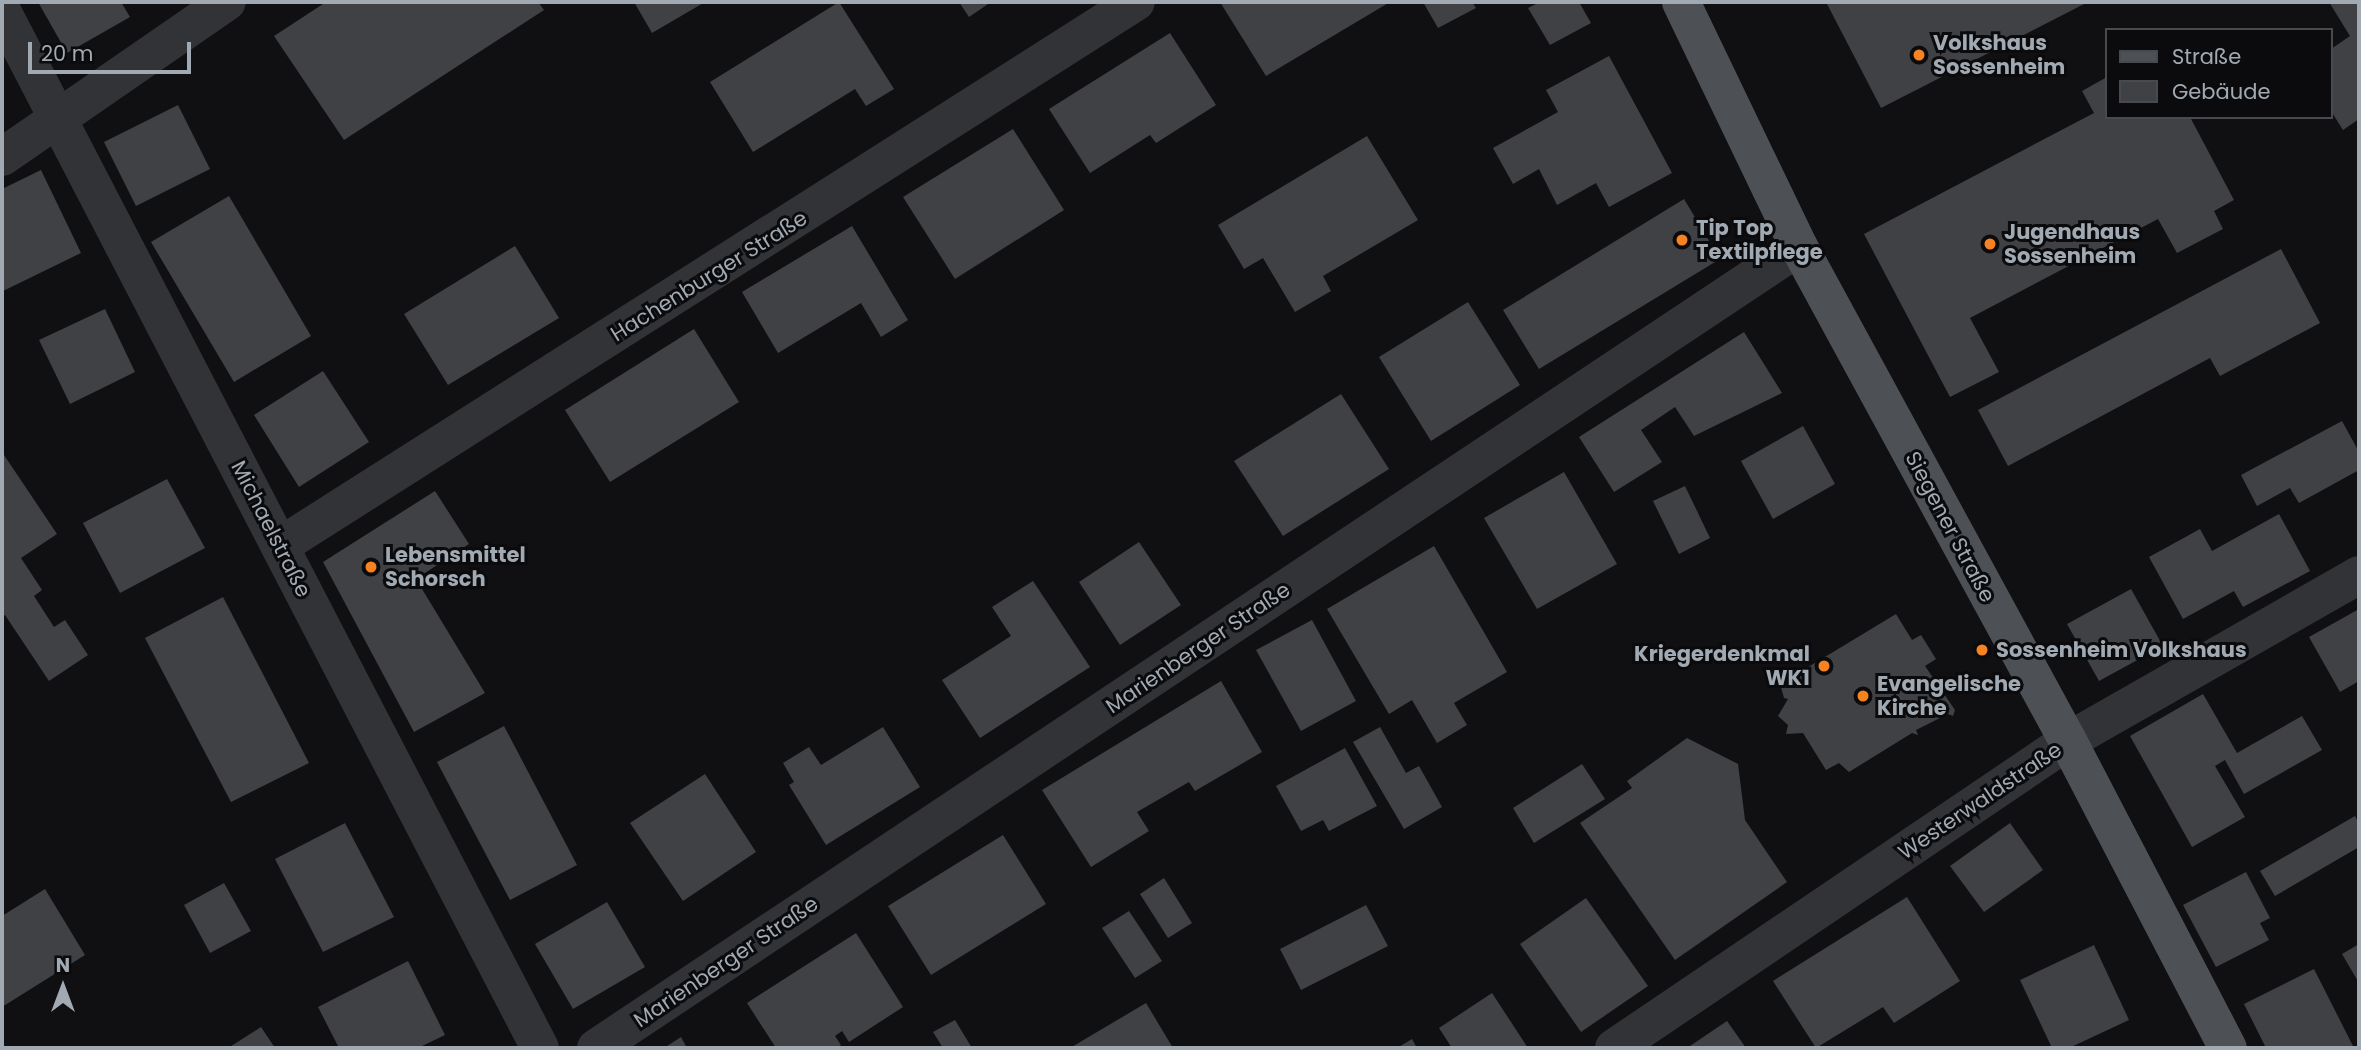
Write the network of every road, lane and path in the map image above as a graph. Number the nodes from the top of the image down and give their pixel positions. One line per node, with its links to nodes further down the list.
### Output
1 (227, 2): 5 (street)
2 (1136, 2): 8 (street, Hachenburger Straße)
3 (1681, 2): 7 (main road, Siegener Straße)
4 (2, 11): 5 (street, Michaelstraße)
5 (58, 118): 6 (street); 8 (street, Michaelstraße)
6 (2, 157)
7 (1799, 247): 10 (main road, Siegener Straße); 12 (street, Marienberger Straße)
8 (280, 546): 11 (street, Michaelstraße)
9 (2359, 575): 10 (street, Westerwaldstraße)
10 (2068, 741): 13 (street, Westerwaldstraße); 14 (main road, Siegener Straße)
11 (540, 1048)
12 (596, 1048)
13 (1614, 1048)
14 (2228, 1048)

